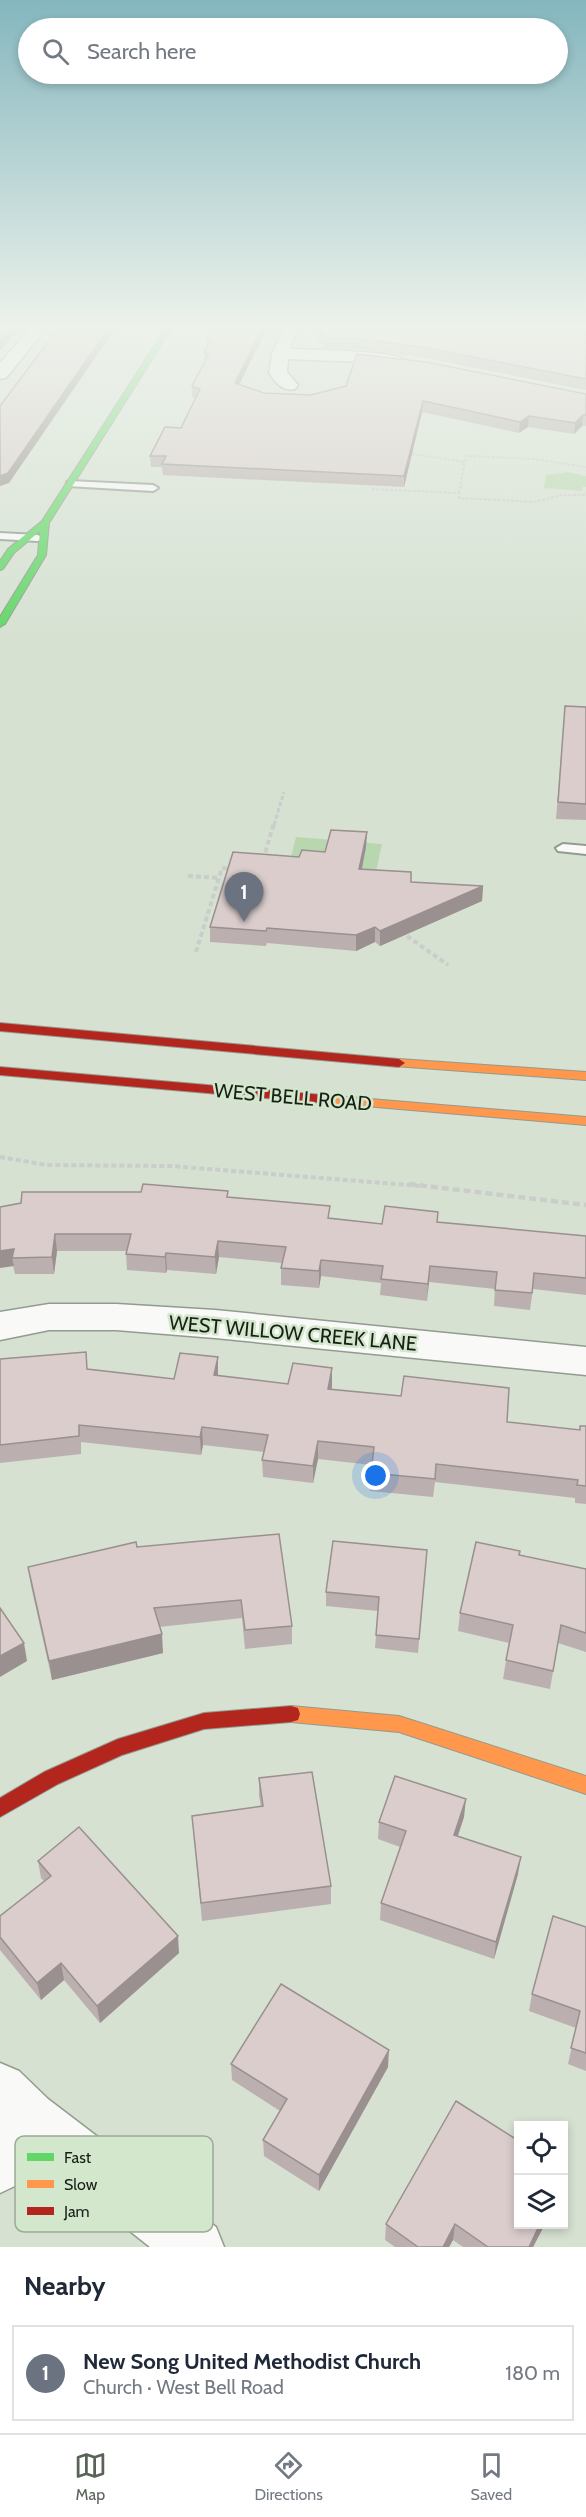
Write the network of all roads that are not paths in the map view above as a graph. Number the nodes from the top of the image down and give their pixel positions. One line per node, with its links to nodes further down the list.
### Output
1 (104, 431): 2 (main road)
2 (70, 484): 3 (lane); 4 (main road)
3 (153, 488)
4 (45, 523): 6 (main road); 7 (main road)
5 (0, 536): 6 (lane)
6 (27, 537): 7 (lane); 8 (main road)
7 (45, 538): 9 (main road)
8 (0, 567)
9 (0, 624)
10 (563, 848): 11 (lane)
11 (586, 850)
12 (0, 1027): 14 (main road)
13 (0, 1071): 15 (main road, WEST BELL ROAD)
14 (586, 1076)
15 (586, 1121)
16 (0, 1326): 17 (street, WEST WILLOW CREEK LANE)
17 (586, 1361)
18 (586, 1785): 19 (main road)
19 (0, 1808)
20 (15, 2104): 21 (street); 22 (street)
21 (56, 2136)
22 (0, 2165)
23 (177, 2232): 24 (street)
24 (196, 2247)

